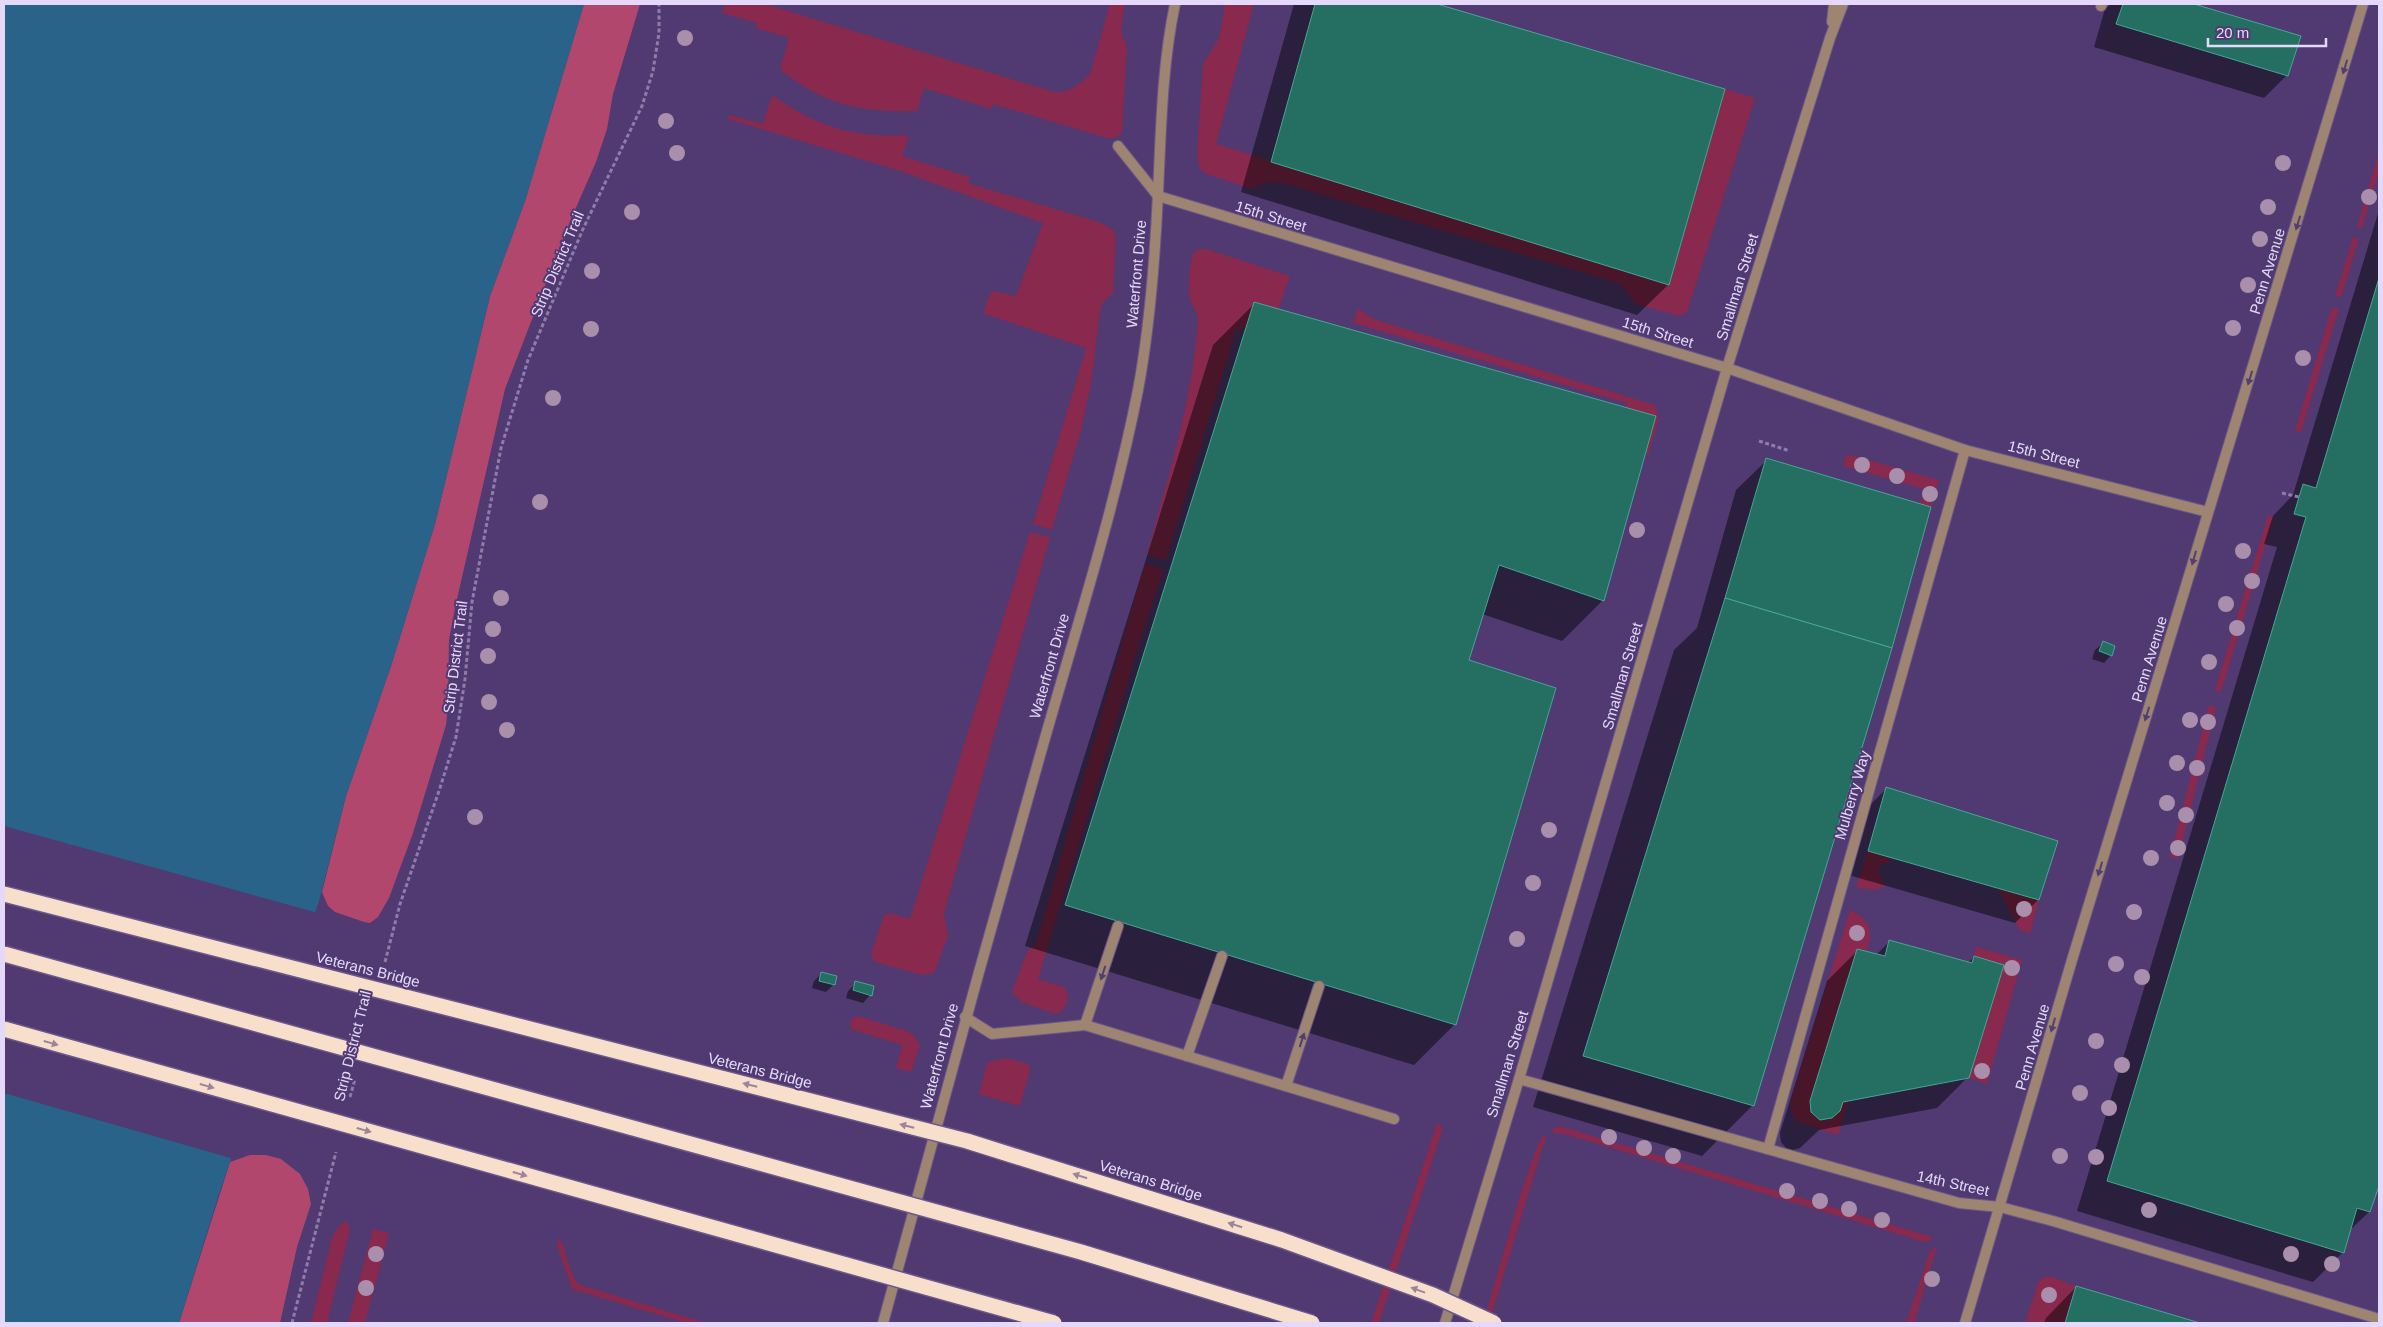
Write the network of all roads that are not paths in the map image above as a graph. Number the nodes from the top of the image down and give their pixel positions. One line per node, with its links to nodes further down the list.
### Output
1 (1175, 4): 7 (street, Waterfront Drive)
2 (1834, 4): 5 (street, Smallman Street)
3 (1843, 4): 5 (street, Smallman Street)
4 (2363, 4): 10 (street, Penn Avenue, one-way to 10)
5 (1830, 38): 8 (street, Smallman Street)
6 (1118, 146): 7 (street)
7 (1158, 196): 8 (street, 15th Street); 16 (street, Waterfront Drive)
8 (1727, 368): 9 (street, 15th Street); 20 (street, Smallman Street)
9 (1965, 450): 10 (street, 15th Street); 23 (street, Mulberry Way)
10 (2208, 512): 24 (street, Penn Avenue, one-way to 24)
11 (4, 894): 30 (highway, Veterans Bridge, one-way to 11, bridge)
12 (1118, 926): 17 (street, one-way to 17)
13 (4, 954): 28 (highway, bridge)
14 (1222, 956): 19 (street)
15 (1319, 986): 21 (street, one-way to 15)
16 (964, 1016): 17 (street); 26 (street, Waterfront Drive)
17 (1085, 1025): 19 (street)
18 (4, 1029): 27 (highway, one-way to 27, bridge)
19 (1187, 1056): 21 (street)
20 (1519, 1079): 23 (street, 14th Street); 29 (street, Smallman Street)
21 (1286, 1086): 22 (street)
22 (1394, 1119)
23 (1768, 1149): 24 (street, 14th Street)
24 (2000, 1207): 25 (street, 14th Street); 31 (street, Penn Avenue)
25 (2379, 1319)
26 (883, 1323)
27 (1054, 1323)
28 (1312, 1323)
29 (1445, 1323)
30 (1494, 1323)
31 (1965, 1323)

